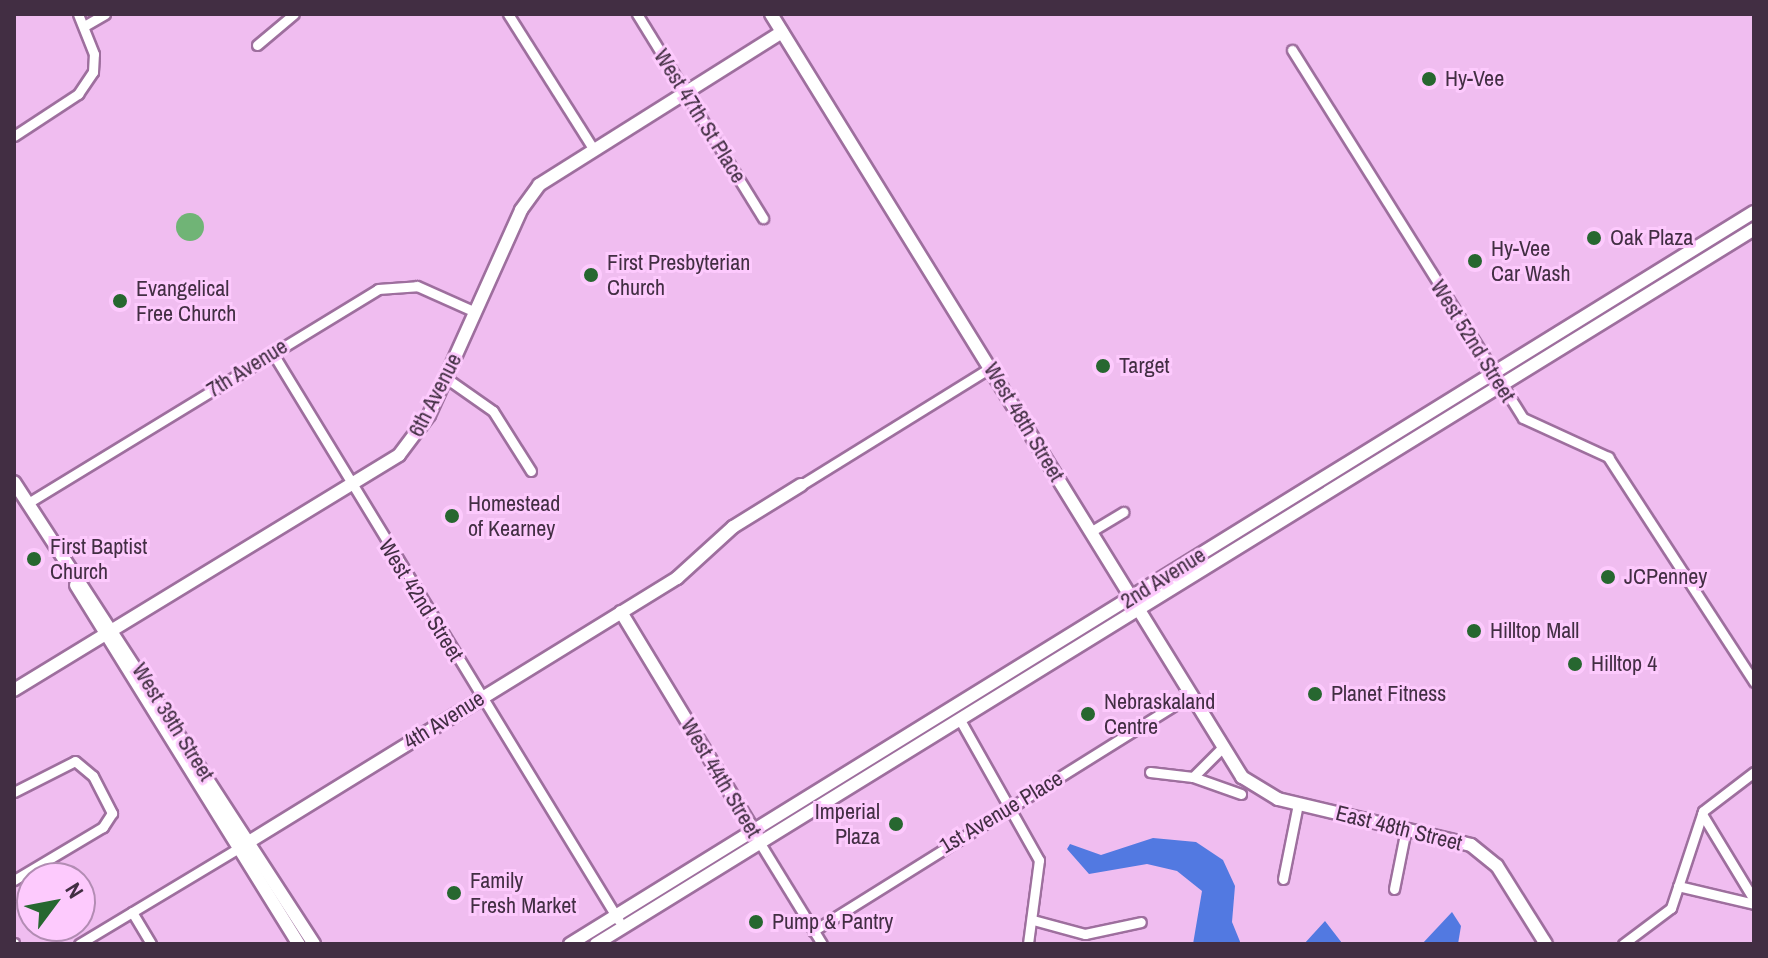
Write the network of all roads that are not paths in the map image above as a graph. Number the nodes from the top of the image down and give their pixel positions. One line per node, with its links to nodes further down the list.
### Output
1 (78, 14): 7 (street)
2 (105, 14): 7 (street)
3 (294, 14): 9 (street)
4 (508, 14): 13 (street)
5 (637, 14): 11 (street, West 47th St Place)
6 (771, 14): 8 (street, West 48th Street)
7 (86, 25): 12 (street)
8 (782, 32): 11 (street, 6th Avenue); 19 (street, West 48th Street)
9 (257, 45)
10 (1292, 50): 21 (street, West 52nd Street)
11 (687, 94): 13 (street, 6th Avenue); 15 (street, West 47th St Place)
12 (14, 136)
13 (594, 150): 17 (street, 6th Avenue)
14 (1754, 212): 21 (street, 2nd Avenue)
15 (763, 218)
16 (1754, 229): 21 (street, 2nd Avenue)
17 (475, 312): 18 (street, 7th Avenue); 20 (street, 6th Avenue)
18 (272, 352): 24 (street, West 42nd Street); 26 (street, 7th Avenue)
19 (991, 367): 25 (street); 28 (street, West 48th Street)
20 (446, 378): 22 (street); 24 (street, 6th Avenue)
21 (1496, 380): 29 (street, 2nd Avenue); 32 (street, West 52nd Street)
22 (531, 471)
23 (14, 482): 26 (street, West 39th Street)
24 (350, 485): 31 (street, 6th Avenue); 35 (street, West 42nd Street)
25 (801, 485): 30 (street, 4th Avenue)
26 (28, 503): 31 (street, West 39th Street)
27 (1123, 512): 28 (street)
28 (1090, 532): 29 (street, West 48th Street)
29 (1134, 603): 34 (street, West 48th Street); 36 (street, 2nd Avenue); 47 (street, 2nd Avenue)
30 (621, 612): 35 (street, 4th Avenue); 47 (street, West 44th Street)
31 (111, 634): 33 (street, 6th Avenue); 48 (street, West 39th Street)
32 (1754, 682)
33 (14, 690)
34 (1191, 695): 37 (street, West 48th Street); 44 (street, 1st Avenue Place)
35 (482, 697): 48 (street, 4th Avenue); 56 (street, West 42nd Street)
36 (960, 720): 44 (street); 47 (street, 2nd Avenue)
37 (1223, 747): 40 (street); 43 (street, West 48th Street)
38 (1150, 772): 40 (street)
39 (1754, 772): 45 (street)
40 (1193, 777): 42 (street)
41 (14, 792): 50 (street)
42 (1241, 794)
43 (1298, 804): 46 (street, East 48th Street); 49 (street)
44 (1013, 807): 55 (street); 58 (street, 1st Avenue Place)
45 (1702, 814): 51 (street); 53 (street)
46 (1406, 829): 52 (street); 67 (street, East 48th Street)
47 (756, 836): 56 (street, 2nd Avenue); 58 (street, West 44th Street)
48 (244, 845): 54 (street, 4th Avenue); 61 (street, West 39th Street); 62 (street, West 39th Street)
49 (1283, 879)
50 (14, 880)
51 (1678, 886): 53 (street); 68 (street)
52 (1394, 889)
53 (1754, 902)
54 (132, 912): 59 (street, 4th Avenue); 60 (street)
55 (1033, 920): 57 (street); 66 (street)
56 (619, 922): 63 (street, 2nd Avenue); 64 (street, 2nd Avenue)
57 (1141, 922)
58 (813, 931): 65 (street, West 44th Street)
59 (79, 944)
60 (151, 944)
61 (299, 944)
62 (314, 944)
63 (570, 944)
64 (596, 944)
65 (822, 944)
66 (1028, 944)
67 (1546, 944)
68 (1623, 944)

